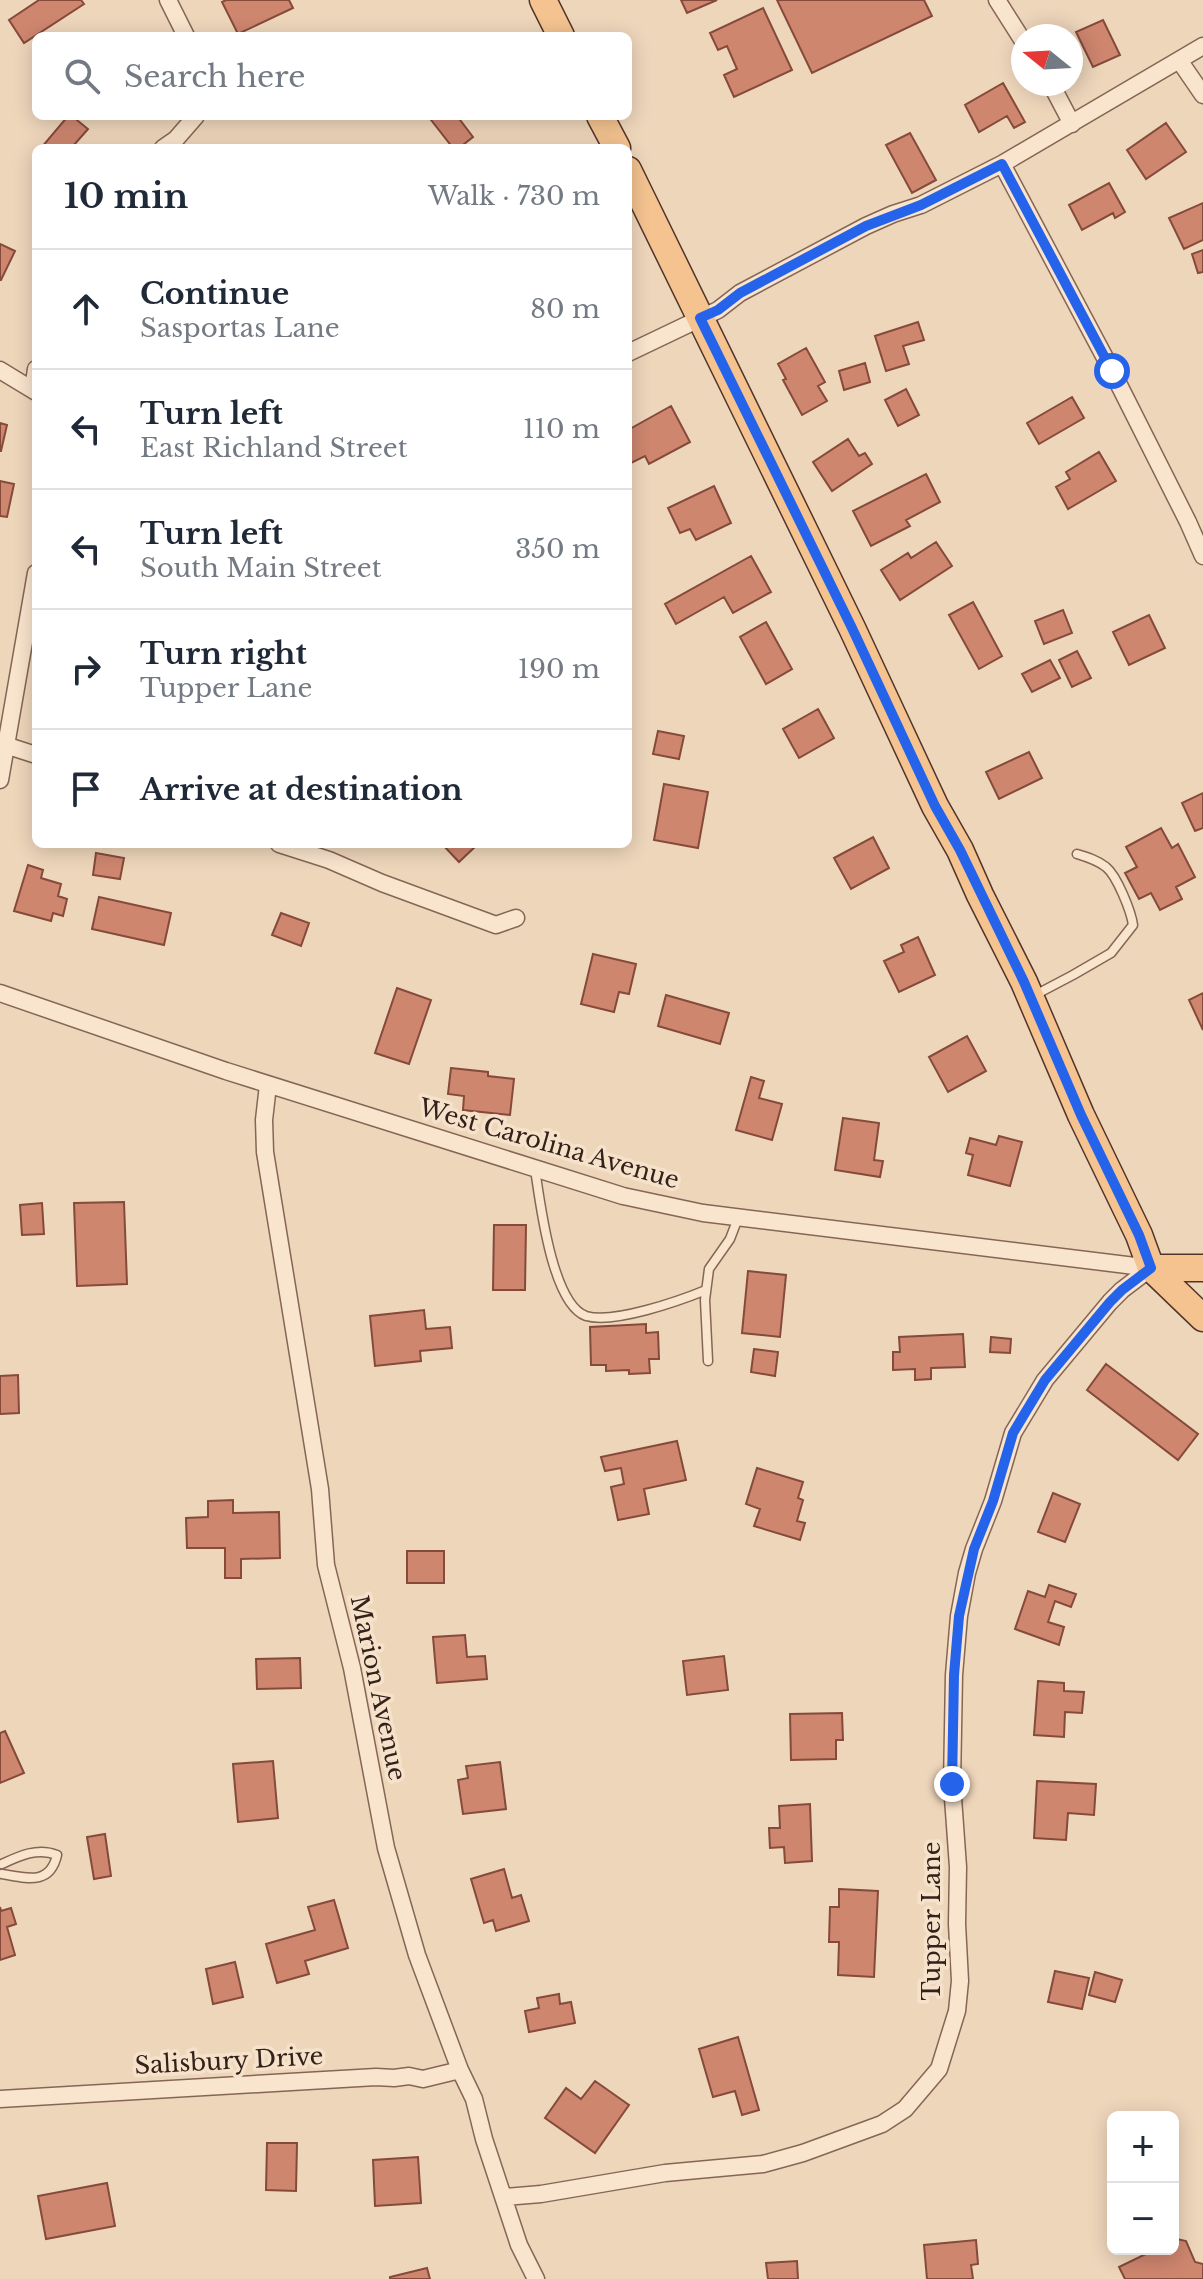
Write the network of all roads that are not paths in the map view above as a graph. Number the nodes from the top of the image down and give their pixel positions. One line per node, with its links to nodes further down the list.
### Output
1 (168, 0): 5 (street)
2 (543, 0): 6 (main road)
3 (997, 0): 4 (street)
4 (1012, 24)
5 (184, 32)
6 (559, 32)
7 (1203, 46): 8 (street)
8 (1179, 60): 9 (street); 13 (street)
9 (1203, 95)
10 (1057, 96): 13 (street)
11 (193, 120): 14 (street)
12 (602, 120): 15 (main road)
13 (1072, 124): 16 (street)
14 (169, 144)
15 (615, 144)
16 (1002, 164): 18 (street); 22 (street)
17 (632, 178): 18 (main road)
18 (700, 318): 19 (street); 31 (main road)
19 (632, 351)
20 (0, 370): 21 (street)
21 (32, 390)
22 (1203, 556)
23 (32, 595): 24 (street)
24 (5, 745): 25 (street); 26 (street)
25 (32, 754)
26 (0, 780)
27 (292, 848): 29 (street)
28 (1077, 854): 31 (lane)
29 (516, 918)
30 (0, 993): 32 (street, West Carolina Avenue)
31 (1030, 997): 35 (main road)
32 (268, 1085): 33 (street, West Carolina Avenue); 41 (street, Marion Avenue)
33 (535, 1168): 34 (street, West Carolina Avenue); 37 (lane)
34 (738, 1217): 35 (street, West Carolina Avenue); 37 (lane)
35 (1151, 1268): 36 (main road); 38 (main road); 43 (street, Tupper Lane)
36 (1203, 1268)
37 (706, 1290): 39 (lane)
38 (1203, 1318)
39 (708, 1361)
40 (1, 1869): 40 (lane)
41 (460, 2070): 42 (street, Salisbury Drive); 43 (street, Marion Avenue)
42 (0, 2099)
43 (504, 2197): 44 (street, Marion Avenue)
44 (536, 2279)

